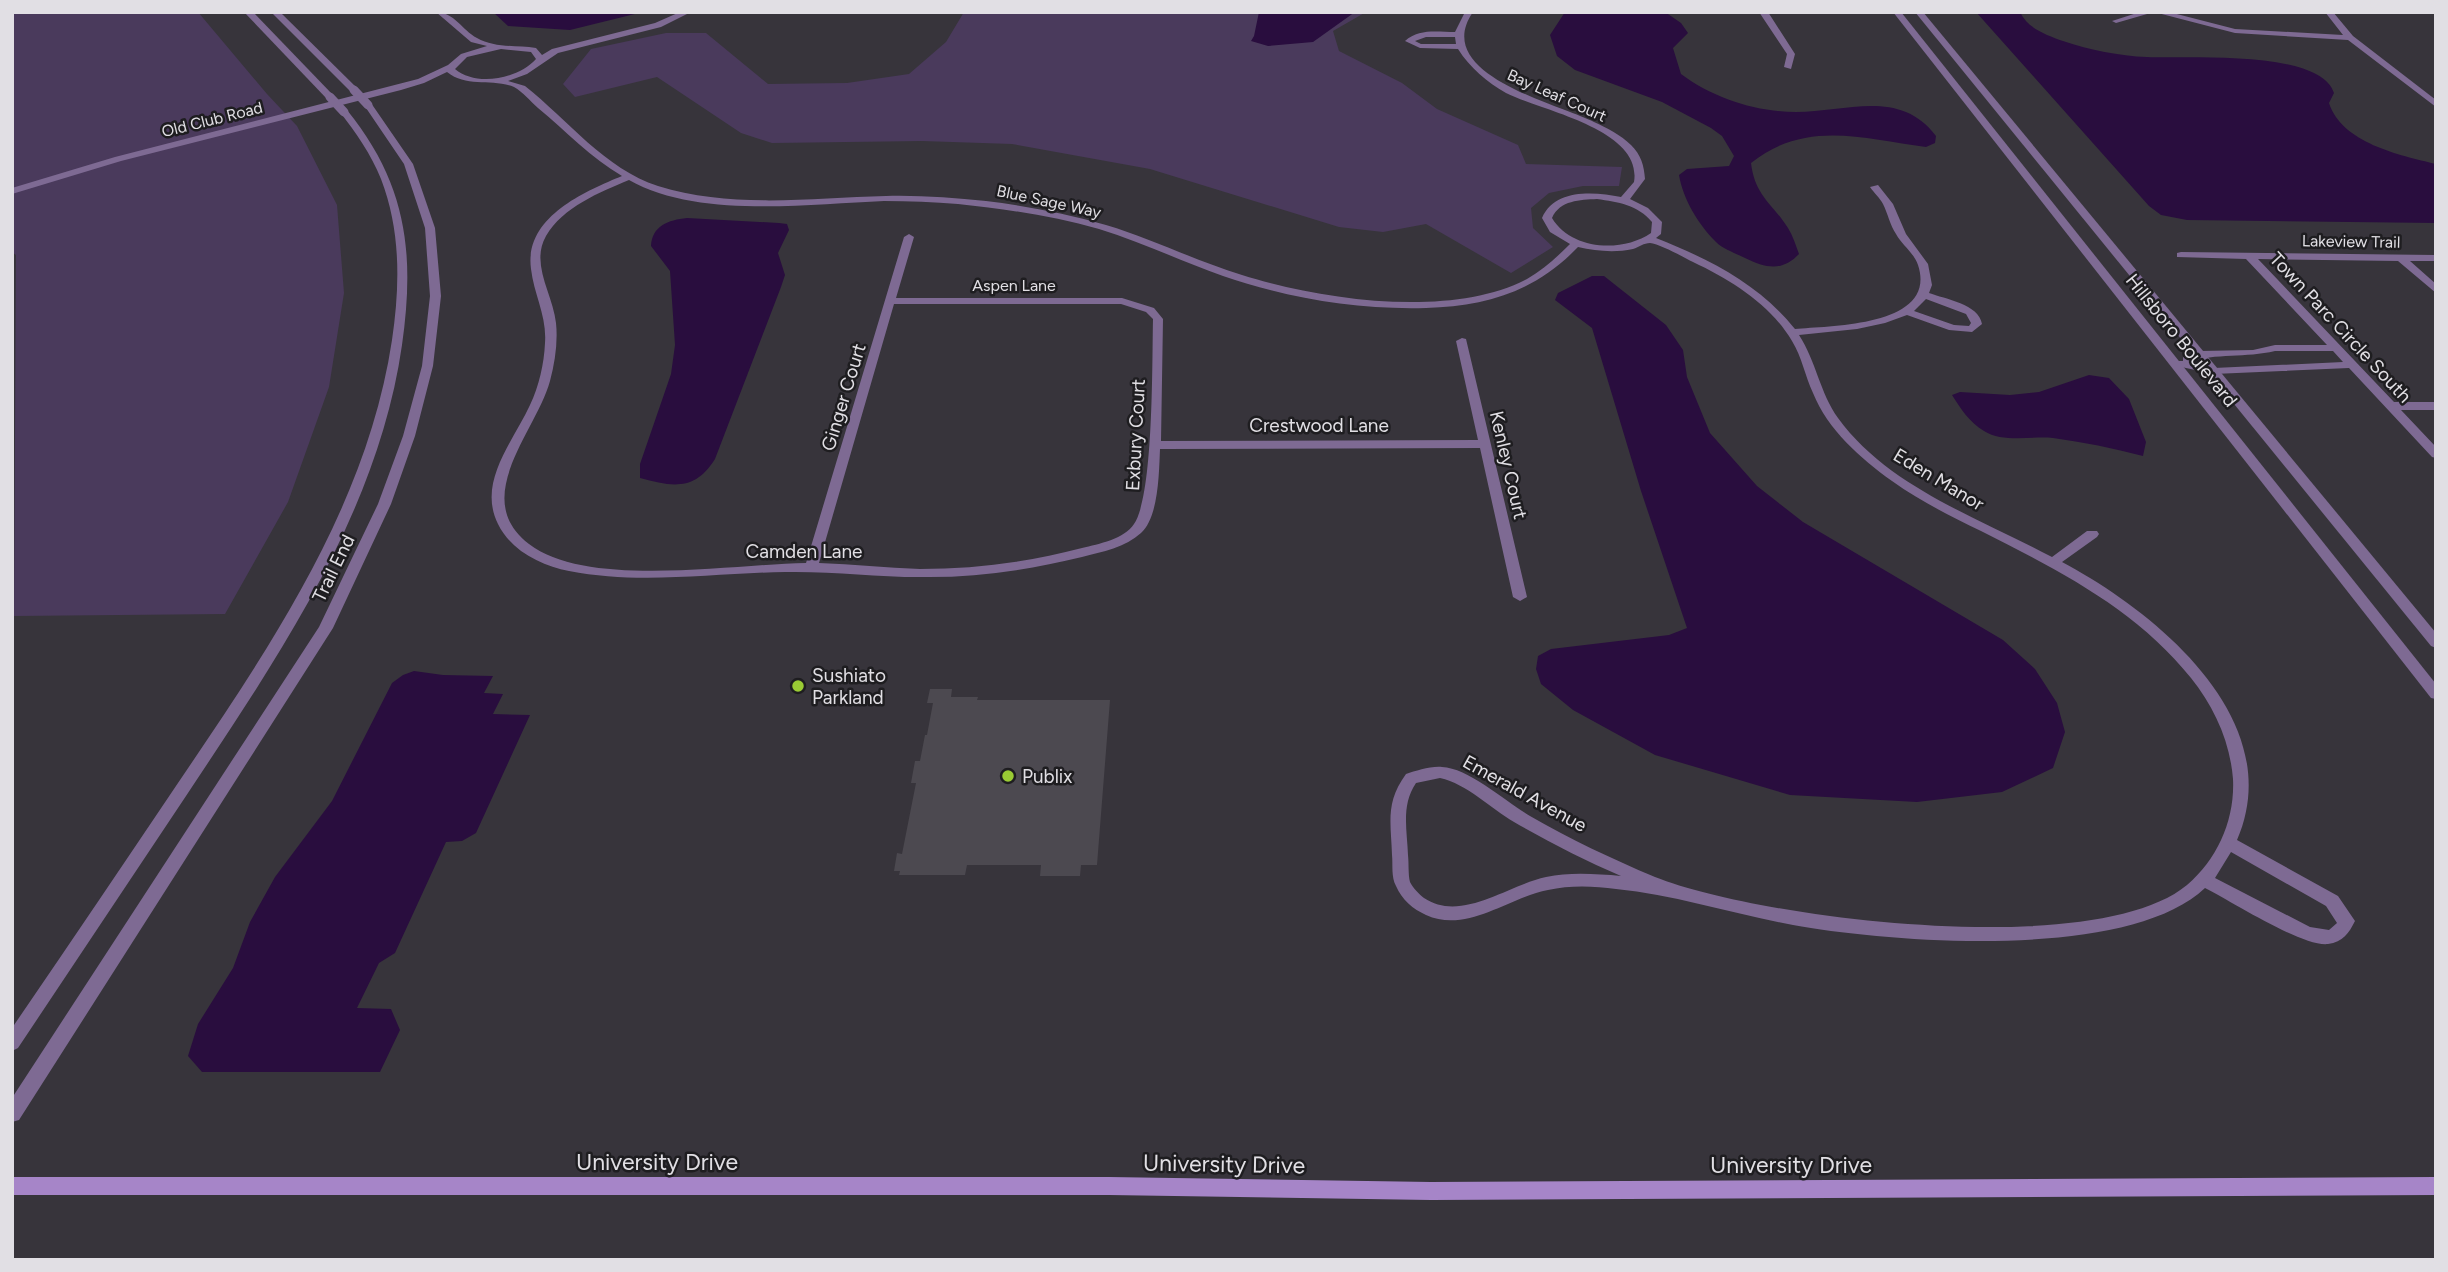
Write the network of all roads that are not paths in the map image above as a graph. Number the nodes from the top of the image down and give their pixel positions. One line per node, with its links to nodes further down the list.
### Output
1 (248, 12): 70 (street, Trail End, bridge)
2 (275, 12): 71 (street, Trail End, bridge)
3 (440, 12): 16 (street)
4 (672, 12): 19 (street)
5 (687, 12): 21 (street)
6 (1469, 12): 14 (street)
7 (1763, 12): 23 (street)
8 (1897, 12): 51 (street, Hillsboro Boulevard)
9 (1919, 12): 50 (street, Hillsboro Boulevard)
10 (2150, 12): 13 (street)
11 (2158, 12): 15 (street)
12 (2329, 12): 15 (street)
13 (2116, 21)
14 (1459, 35): 18 (street, Bay Leaf Court); 18 (street)
15 (2350, 38): 29 (street)
16 (474, 40): 17 (street); 20 (street)
17 (510, 46): 19 (street); 20 (street)
18 (1462, 47): 33 (street, Bay Leaf Court)
19 (526, 48): 21 (street)
20 (464, 55): 22 (street, Old Club Road)
21 (541, 59): 24 (street)
22 (450, 67): 25 (street); 26 (street, Old Club Road)
23 (1788, 67)
24 (530, 70): 27 (street); 28 (street)
25 (463, 79): 26 (street, Old Club Road); 27 (street, Old Club Road)
26 (421, 81): 32 (street, Old Club Road)
27 (482, 81): 28 (street)
28 (525, 88): 30 (street, Blue Sage Way)
29 (2436, 104)
30 (627, 177): 36 (street, Blue Sage Way); 63 (street, Camden Lane)
31 (1875, 187): 42 (street)
32 (12, 191)
33 (1624, 200): 35 (street); 36 (street)
34 (909, 237): 43 (street, Ginger Court)
35 (1651, 240): 36 (street); 46 (street, Eden Manor)
36 (1576, 243)
37 (2181, 255): 38 (street, Lakeview Trail)
38 (2249, 256): 39 (street, Lakeview Trail); 49 (street, Town Parc Circle South)
39 (2400, 257): 40 (street, Lakeview Trail); 41 (street)
40 (2436, 258)
41 (2436, 290)
42 (1924, 295): 45 (street); 45 (street)
43 (890, 300): 44 (street, Aspen Lane); 63 (street, Ginger Court)
44 (1137, 304): 58 (street, Exbury Court)
45 (1908, 312): 46 (street)
46 (1793, 332): 62 (street, Eden Manor)
47 (1462, 341): 57 (street, Kenley Court)
48 (2296, 348): 49 (street); 50 (street); 52 (street)
49 (2335, 348): 53 (street, Town Parc Circle South)
50 (2200, 354): 51 (street); 54 (street, Hillsboro Boulevard)
51 (2176, 363): 54 (street); 66 (street, Hillsboro Boulevard)
52 (2312, 365): 53 (street); 54 (street)
53 (2351, 365): 55 (street, Town Parc Circle South)
54 (2214, 371): 65 (street, Hillsboro Boulevard)
55 (2391, 406): 56 (street); 59 (street, Town Parc Circle South)
56 (2436, 406)
57 (1485, 444): 58 (street, Crestwood Lane); 64 (street, Kenley Court)
58 (1153, 445): 61 (street, Exbury Court)
59 (2436, 453)
60 (2091, 534): 62 (street)
61 (1095, 549): 63 (street, Camden Lane)
62 (2053, 562): 67 (street, Eden Manor)
63 (811, 567)
64 (1520, 597)
65 (2436, 643)
66 (2436, 694)
67 (2228, 843): 68 (street, Eden Manor); 68 (street)
68 (2205, 880): 69 (street, Emerald Avenue)
69 (1671, 889): 69 (street, Emerald Avenue)
70 (12, 1043)
71 (12, 1114)
72 (12, 1186): 73 (main road, University Drive)
73 (2436, 1186)

